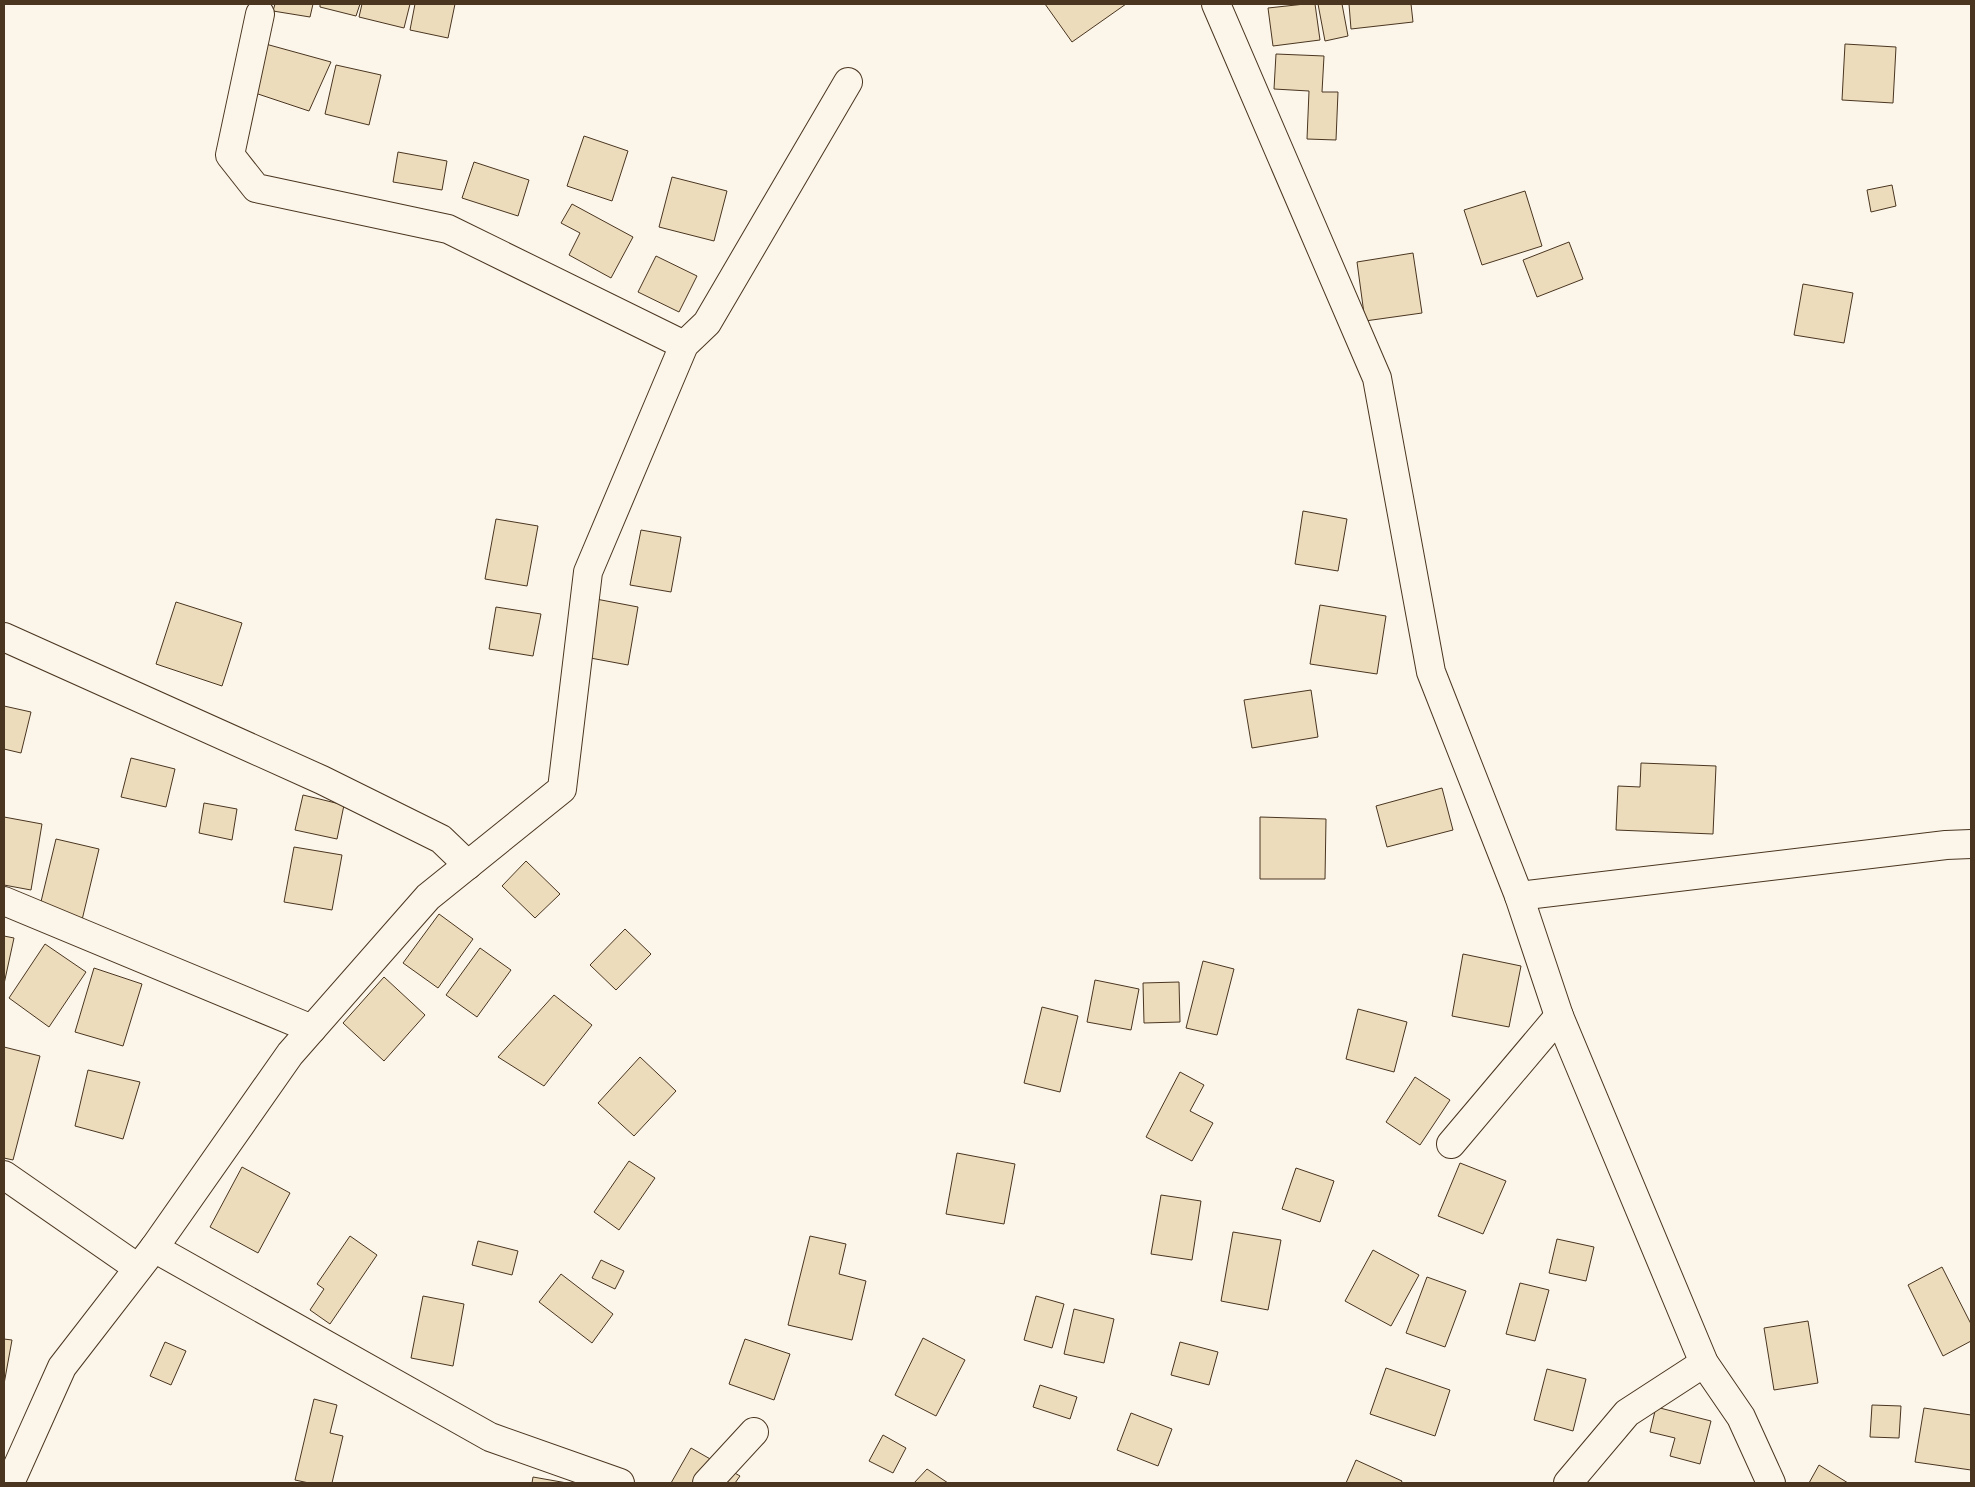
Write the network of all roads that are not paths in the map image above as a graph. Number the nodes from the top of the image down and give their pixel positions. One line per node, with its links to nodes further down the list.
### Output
1 (1216, 4): 8 (street)
2 (260, 14): 4 (street)
3 (848, 82): 4 (street)
4 (684, 345): 7 (street)
5 (4, 637): 7 (street)
6 (1971, 844): 8 (street)
7 (468, 865): 11 (street)
8 (1519, 896): 10 (street)
9 (4, 901): 11 (street)
10 (1559, 1016): 12 (street); 15 (street)
11 (312, 1029): 14 (street)
12 (1451, 1144)
13 (4, 1175): 14 (street)
14 (146, 1258): 17 (street); 18 (street)
15 (1704, 1363): 20 (street); 21 (street)
16 (754, 1432): 19 (street)
17 (10, 1475)
18 (620, 1483)
19 (707, 1483)
20 (1568, 1483)
21 (1772, 1483)

